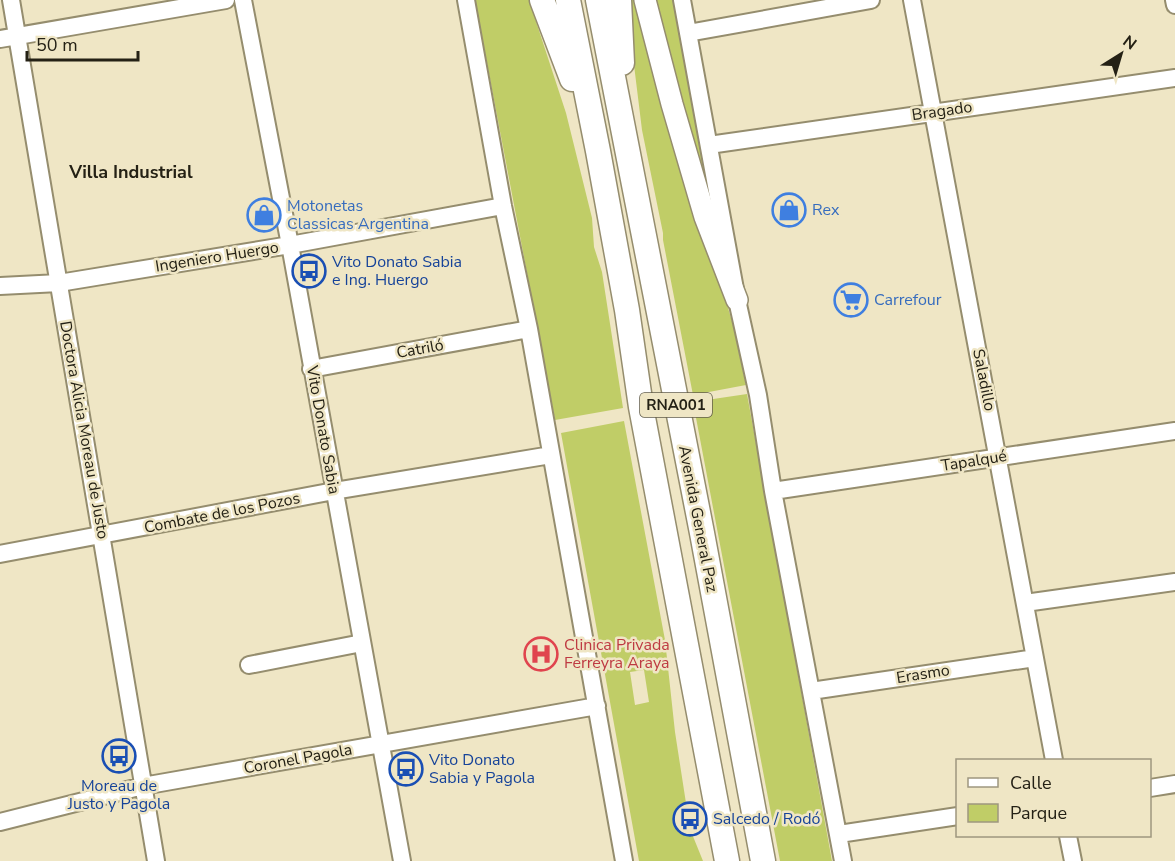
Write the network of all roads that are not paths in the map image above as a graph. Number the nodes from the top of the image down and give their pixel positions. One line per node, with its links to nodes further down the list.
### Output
1 (11, 0): 16 (street, Doctora Alicia Moreau de Justo)
2 (226, 0): 16 (street)
3 (243, 0): 24 (street, Vito Donato Sabia)
4 (466, 0): 23 (street)
5 (542, 0): 22 (highway)
6 (568, 0): 22 (highway, RNA001)
7 (598, 0): 20 (highway, Avenida General Paz / RNA001)
8 (619, 0): 20 (highway)
9 (645, 0): 27 (main road)
10 (682, 0): 15 (street)
11 (871, 0): 15 (street)
12 (912, 0): 19 (street, Saladillo)
13 (1174, 0): 14 (street)
14 (1175, 5)
15 (688, 33): 21 (street)
16 (18, 37): 17 (street); 25 (street, Doctora Alicia Moreau de Justo)
17 (0, 39)
18 (1175, 78): 19 (street, Bragado)
19 (934, 112): 21 (street, Bragado); 32 (street, Saladillo)
20 (626, 144): 57 (highway, Avenida General Paz / RNA001)
21 (709, 145): 27 (street)
22 (598, 151): 56 (highway, RNA001)
23 (503, 206): 24 (street, Ingeniero Huergo); 28 (street)
24 (290, 245): 25 (street, Ingeniero Huergo); 29 (street, Vito Donato Sabia)
25 (59, 283): 26 (street, Ingeniero Huergo); 35 (street, Doctora Alicia Moreau de Justo)
26 (0, 286)
27 (737, 300): 34 (street)
28 (529, 329): 29 (street, Catriló); 31 (street)
29 (311, 369): 33 (street, Vito Donato Sabia)
30 (1175, 431): 32 (street, Tapalqué)
31 (551, 455): 33 (street, Combate de los Pozos); 43 (street)
32 (998, 457): 34 (street, Tapalqué); 38 (street, Saladillo)
33 (334, 491): 35 (street, Combate de los Pozos); 39 (street, Vito Donato Sabia)
34 (773, 491): 42 (street)
35 (102, 536): 36 (street, Combate de los Pozos); 47 (street, Doctora Alicia Moreau de Justo)
36 (0, 554)
37 (1175, 582): 38 (street)
38 (1025, 603): 40 (street, Saladillo)
39 (362, 643): 41 (street); 44 (street, Vito Donato Sabia)
40 (1035, 658): 42 (street, Erasmo); 45 (street, Saladillo)
41 (249, 665)
42 (811, 691): 51 (street)
43 (597, 706): 44 (street, Coronel Pagola); 55 (street)
44 (381, 745): 47 (street, Coronel Pagola); 54 (street, Vito Donato Sabia)
45 (1054, 759)
46 (1175, 784): 48 (street)
47 (143, 786): 50 (street, Coronel Pagola); 53 (street, Doctora Alicia Moreau de Justo)
48 (1151, 788)
49 (956, 816): 51 (street)
50 (0, 822)
51 (838, 834): 58 (street)
52 (1068, 837): 59 (street)
53 (156, 861)
54 (402, 861)
55 (624, 861)
56 (727, 861)
57 (763, 861)
58 (843, 861)
59 (1073, 861)

